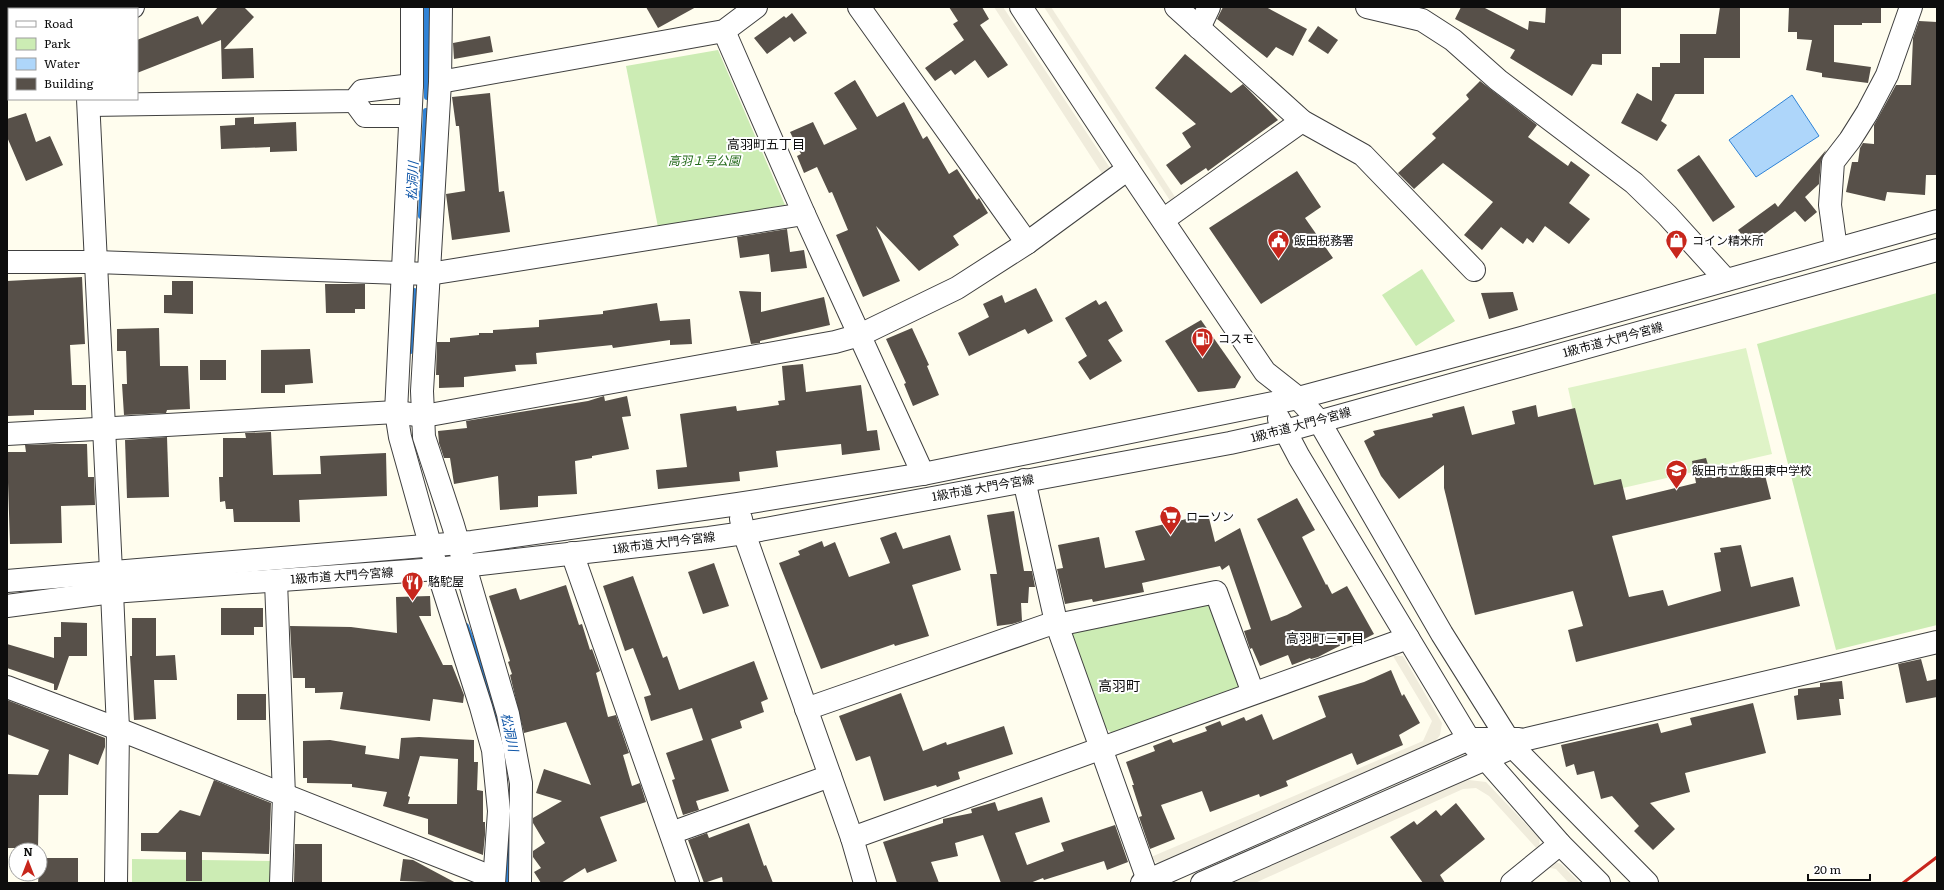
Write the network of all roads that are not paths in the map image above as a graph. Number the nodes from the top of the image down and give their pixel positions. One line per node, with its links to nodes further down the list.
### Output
1 (412, 7): 15 (street)
2 (441, 7): 12 (street)
3 (756, 7): 11 (street)
4 (859, 7): 22 (street)
5 (1021, 7): 18 (street)
6 (1176, 7): 10 (street)
7 (1209, 7): 10 (street)
8 (1367, 7): 30 (street)
9 (1911, 7): 23 (street)
10 (1199, 28): 17 (street)
11 (724, 31): 12 (street); 19 (street)
12 (440, 82): 16 (street)
13 (354, 101): 14 (street); 15 (street); 15 (street)
14 (89, 102): 26 (street)
15 (411, 102): 16 (street); 28 (street)
16 (439, 104): 29 (street)
17 (1302, 121): 20 (street); 27 (street)
18 (1128, 169): 20 (street); 22 (street)
19 (804, 214): 29 (street); 31 (street)
20 (1163, 220): 32 (street)
21 (1937, 221): 23 (street)
22 (1027, 243): 31 (street)
23 (1836, 249): 30 (street)
24 (1937, 250): 37 (street, 1級市道 大門今宮線)
25 (7, 262): 26 (street)
26 (96, 262): 28 (street); 38 (street)
27 (1474, 270)
28 (403, 272): 29 (street); 35 (street)
29 (430, 274): 36 (street)
30 (1726, 280): 33 (street)
31 (860, 335): 36 (street); 41 (street)
32 (1265, 372): 33 (street); 34 (street)
33 (1298, 398): 34 (street); 37 (street)
34 (1272, 404): 39 (street); 41 (street)
35 (396, 412): 36 (street); 38 (street); 46 (street)
36 (424, 416): 45 (street)
37 (1319, 421): 39 (street, 1級市道 大門今宮線); 63 (street)
38 (105, 428): 40 (street); 50 (street)
39 (1285, 431): 42 (street, 1級市道 大門今宮線); 56 (street)
40 (7, 434)
41 (923, 474): 43 (street)
42 (1024, 480): 44 (street, 1級市道 大門今宮線); 55 (street)
43 (738, 504): 44 (street); 45 (street)
44 (744, 533): 47 (street, 1級市道 大門今宮線); 60 (street)
45 (457, 542): 46 (street); 48 (street)
46 (431, 545): 49 (street); 50 (street)
47 (572, 554): 48 (street, 1級市道 大門今宮線); 68 (street)
48 (464, 566): 49 (street, 1級市道 大門今宮線); 76 (street)
49 (437, 569): 52 (street, 1級市道 大門今宮線); 71 (street)
50 (111, 571): 51 (street)
51 (7, 581)
52 (276, 581): 53 (street, 1級市道 大門今宮線); 67 (street)
53 (112, 592): 54 (street, 1級市道 大門今宮線); 61 (street)
54 (7, 606)
55 (1056, 623): 59 (street); 60 (street); 64 (street)
56 (1408, 638): 59 (street); 62 (street)
57 (1937, 642): 63 (street)
58 (7, 687): 61 (street)
59 (1253, 693): 64 (street)
60 (806, 710): 66 (street)
61 (118, 729): 67 (street); 74 (street)
62 (1469, 739): 63 (street); 65 (street); 72 (street)
63 (1515, 741): 65 (street); 81 (street)
64 (1100, 748): 69 (street); 72 (street)
65 (1484, 759): 70 (street); 73 (street)
66 (830, 776): 68 (street); 69 (street)
67 (284, 796): 71 (street); 75 (street)
68 (671, 833): 77 (street)
69 (852, 838): 78 (street)
70 (1560, 844): 79 (street); 80 (street)
71 (494, 881)
72 (1145, 882)
73 (1208, 882)
74 (116, 883)
75 (281, 883)
76 (520, 883)
77 (688, 883)
78 (865, 883)
79 (1512, 883)
80 (1599, 883)
81 (1647, 883)

